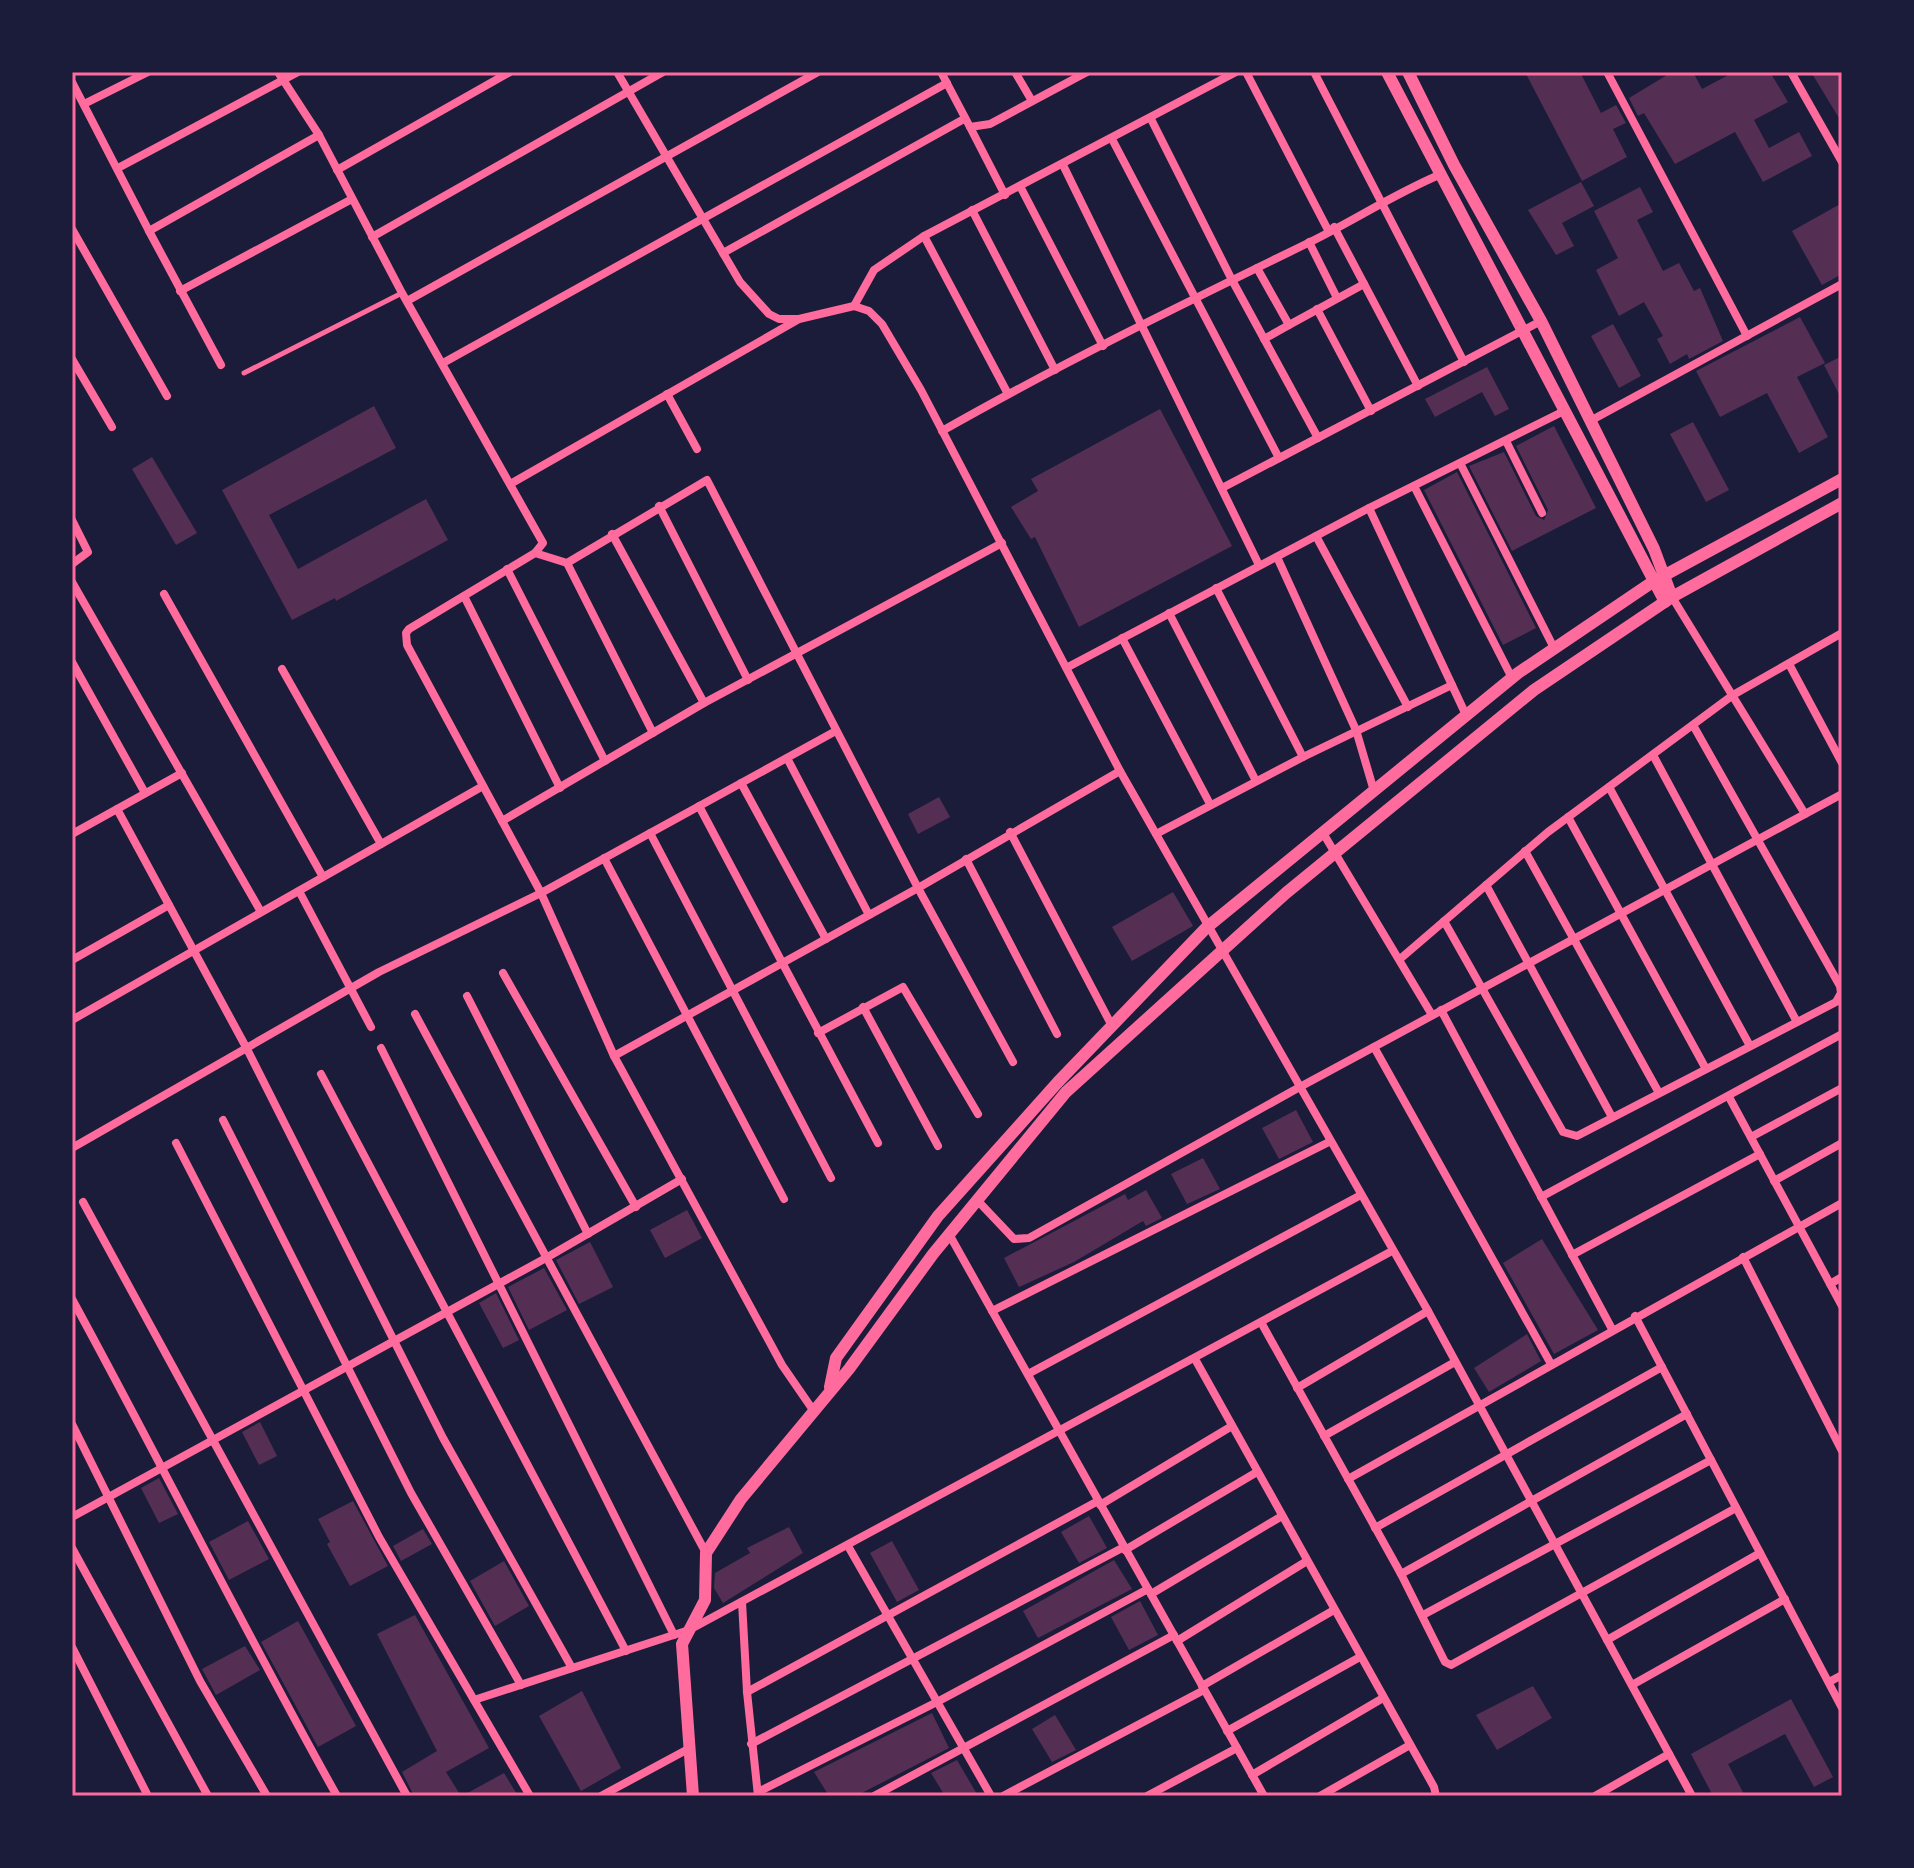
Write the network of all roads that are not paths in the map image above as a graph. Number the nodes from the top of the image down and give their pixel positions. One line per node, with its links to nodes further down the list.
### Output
1 (148, 72): 22 (street)
2 (298, 72): 17 (street)
3 (510, 72): 32 (street)
4 (617, 72): 20 (street)
5 (663, 72): 20 (street)
6 (818, 72): 28 (street)
7 (941, 72): 19 (street)
8 (1015, 72): 21 (street)
9 (1234, 72): 24 (street)
10 (1246, 72): 40 (street)
11 (1314, 72): 37 (street)
12 (1387, 72): 33 (street)
13 (1408, 72): 59 (street)
14 (1607, 72): 63 (street)
15 (1791, 72): 29 (street)
16 (1080, 73): 21 (street)
17 (281, 76): 26 (street); 31 (street)
18 (72, 82): 22 (street)
19 (947, 83): 23 (street); 39 (street)
20 (629, 92): 28 (street); 44 (street)
21 (1032, 101): 25 (street)
22 (84, 104): 31 (street)
23 (964, 119): 25 (street); 47 (street)
24 (1151, 119): 27 (street); 49 (street)
25 (970, 127): 35 (street)
26 (319, 135): 32 (street); 42 (street)
27 (1112, 139): 30 (street); 55 (street)
28 (667, 157): 39 (street); 53 (street)
29 (1842, 162)
30 (1063, 165): 34 (street); 61 (street)
31 (118, 168): 42 (street)
32 (337, 170): 36 (street)
33 (1439, 175): 37 (street); 62 (street)
34 (1021, 188): 35 (street); 65 (street)
35 (1005, 195): 38 (street)
36 (352, 199): 44 (street); 52 (street)
37 (1381, 202): 40 (street); 67 (street)
38 (972, 210): 43 (street); 70 (street)
39 (703, 219): 47 (street); 68 (street)
40 (1331, 228): 46 (street); 50 (street)
41 (72, 229): 45 (street)
42 (149, 231): 52 (street)
43 (924, 236): 56 (street); 74 (street)
44 (372, 237): 53 (street)
45 (75, 240): 75 (street)
46 (1309, 242): 48 (street); 54 (street)
47 (723, 253): 58 (street)
48 (1257, 268): 49 (street); 60 (street)
49 (1232, 280): 55 (street); 64 (street)
50 (1364, 284): 54 (street); 72 (street)
51 (1842, 284): 63 (street)
52 (180, 291): 69 (street)
53 (404, 297): 68 (street); 71 (lane)
54 (1337, 298): 57 (street)
55 (1194, 300): 61 (street); 84 (street)
56 (854, 306): 58 (street); 80 (street)
57 (1317, 309): 60 (street); 76 (street)
58 (799, 319): 73 (street)
59 (1541, 321): 62 (street); 78 (street)
60 (1289, 325): 64 (street)
61 (1142, 327): 65 (street); 89 (street)
62 (1525, 331): 67 (street); 77 (street)
63 (1747, 336): 78 (street)
64 (1264, 339): 81 (street)
65 (1103, 346): 70 (street)
66 (72, 359): 79 (street)
67 (1464, 362): 72 (street)
68 (443, 363): 87 (street)
69 (221, 365)
70 (1055, 370): 74 (street)
71 (244, 373)
72 (1418, 386): 76 (street)
73 (667, 394): 83 (street); 87 (street)
74 (1008, 394): 80 (street)
75 (167, 396)
76 (1371, 411): 81 (street)
77 (1564, 411): 82 (street); 104 (street)
78 (1590, 421): 104 (street)
79 (112, 427)
80 (942, 431): 97 (street)
81 (1318, 438): 84 (street)
82 (1506, 441): 85 (street); 93 (street)
83 (697, 449)
84 (1279, 458): 89 (street)
85 (1460, 463): 88 (street); 114 (street)
86 (1842, 479): 104 (street)
87 (512, 483): 98 (street)
88 (1414, 486): 92 (street); 121 (street)
89 (1222, 488): 102 (street)
90 (1842, 503): 109 (street)
91 (659, 506): 95 (street); 115 (street); 122 (street)
92 (1369, 508): 96 (street); 124 (street)
93 (1542, 513)
94 (72, 520): 101 (street)
95 (612, 534): 100 (street); 126 (street)
96 (1316, 536): 99 (street); 127 (street)
97 (1002, 543): 115 (street); 118 (street)
98 (535, 553): 100 (street); 103 (street)
99 (1277, 557): 102 (street); 130 (street)
100 (567, 563): 132 (street)
101 (72, 564)
102 (1259, 565): 106 (street)
103 (507, 569): 108 (street); 136 (street)
104 (1659, 578): 109 (street); 114 (street)
105 (72, 582): 139 (street)
106 (1216, 588): 110 (street); 134 (street)
107 (164, 594): 166 (street)
108 (464, 596): 142 (street); 144 (street)
109 (1669, 600): 125 (street); 161 (street)
110 (1169, 613): 112 (street); 140 (street)
111 (1839, 635): 113 (street); 117 (street)
112 (1122, 638): 118 (street); 148 (street)
113 (1842, 647)
114 (1554, 648): 121 (street)
115 (795, 653): 122 (street); 131 (street)
116 (72, 662): 120 (street)
117 (1789, 664): 125 (street); 137 (street)
118 (1068, 667): 138 (street)
119 (282, 669): 160 (street)
120 (81, 678): 123 (street); 146 (street)
121 (1512, 678): 128 (street)
122 (748, 680): 126 (street)
123 (72, 684)
124 (1452, 685): 127 (street); 128 (street)
125 (1733, 695): 129 (street); 151 (street)
126 (704, 703): 132 (street)
127 (1408, 707): 130 (street)
128 (1466, 715): 145 (street)
129 (1693, 725): 133 (street); 159 (street)
130 (1356, 730): 134 (street); 145 (street)
131 (834, 732): 135 (street); 168 (street)
132 (653, 733): 136 (street)
133 (1653, 755): 143 (street); 165 (street)
134 (1303, 757): 140 (street)
135 (787, 758): 141 (street); 175 (street)
136 (605, 761): 144 (street)
137 (1842, 763)
138 (1120, 771): 154 (street); 158 (street)
139 (182, 773): 146 (street); 173 (street)
140 (1256, 781): 148 (street)
141 (741, 783): 149 (street); 178 (street)
142 (483, 786): 153 (street); 160 (street)
143 (1609, 787): 152 (street); 169 (street)
144 (560, 788): 153 (street)
145 (1374, 791): 156 (street)
146 (145, 793): 150 (street)
147 (1842, 794): 151 (street)
148 (1210, 804): 158 (street)
149 (699, 806): 155 (street); 184 (street)
150 (117, 809): 157 (street); 172 (street)
151 (1805, 814): 159 (street)
152 (1568, 817): 162 (street); 174 (street)
153 (502, 821): 171 (street)
154 (1010, 832): 164 (street); 197 (street)
155 (650, 833): 163 (street); 189 (street)
156 (1323, 833): 161 (street); 177 (street)
157 (72, 834)
158 (1156, 834): 177 (street)
159 (1756, 840): 165 (street); 196 (street)
160 (381, 844): 166 (street)
161 (1336, 851): 181 (street); 182 (street)
162 (1525, 851): 167 (street); 179 (street)
163 (604, 858): 171 (street); 194 (street)
164 (966, 859): 168 (street); 200 (street)
165 (1712, 863): 169 (street); 196 (street)
166 (323, 877): 170 (street)
167 (1486, 885): 176 (street); 185 (street)
168 (918, 888): 175 (street); 207 (street)
169 (1665, 888): 174 (street); 202 (street)
170 (299, 891): 173 (street); 188 (street)
171 (541, 893): 188 (street); 206 (street)
172 (169, 905): 180 (street); 183 (street)
173 (261, 912): 180 (street)
174 (1619, 913): 179 (street); 208 (street)
175 (869, 915): 178 (street)
176 (1444, 921): 182 (street); 187 (street)
177 (1206, 928): 181 (street); 197 (street)
178 (826, 939): 184 (street)
179 (1572, 939): 185 (street); 212 (street)
180 (194, 950): 195 (street); 205 (street)
181 (1221, 951): 210 (street); 231 (street)
182 (1400, 959): 192 (street)
183 (72, 960)
184 (781, 963): 189 (street); 199 (street)
185 (1527, 963): 187 (street); 215 (street)
186 (503, 973): 234 (street)
187 (1481, 988): 192 (street); 215 (street)
188 (351, 989): 198 (street); 205 (street)
189 (730, 990): 194 (street); 225 (street)
190 (467, 996): 236 (street)
191 (863, 1007): 199 (street); 214 (street); 222 (street)
192 (1436, 1012): 203 (street); 229 (street)
193 (415, 1014): 241 (street)
194 (685, 1015): 206 (street); 230 (street)
195 (72, 1020)
196 (1797, 1022): 202 (street)
197 (1112, 1026): 262 (street)
198 (371, 1027)
199 (818, 1033): 220 (street)
200 (1057, 1034)
201 (1842, 1034): 213 (street)
202 (1750, 1046): 208 (street)
203 (1374, 1047): 210 (street); 256 (street)
204 (381, 1048): 243 (street)
205 (247, 1049): 223 (street); 253 (street)
206 (614, 1056): 226 (street)
207 (1013, 1062)
208 (1706, 1069): 212 (street)
209 (321, 1074): 249 (street)
210 (1298, 1088): 218 (street); 231 (street)
211 (1842, 1088): 217 (street)
212 (1659, 1093): 215 (street)
213 (1729, 1097): 217 (street); 229 (street)
214 (978, 1114)
215 (1612, 1117)
216 (223, 1120): 257 (street)
217 (1751, 1137): 224 (street)
218 (1329, 1142): 228 (street); 247 (street)
219 (176, 1143): 261 (street)
220 (878, 1143)
221 (1842, 1143): 227 (street)
222 (938, 1146)
223 (72, 1148)
224 (1760, 1154): 227 (street); 239 (street)
225 (831, 1178)
226 (682, 1179): 234 (street); 264 (street)
227 (1774, 1181): 235 (street)
228 (1359, 1196): 238 (street); 259 (street)
229 (1541, 1197): 239 (street)
230 (784, 1199)
231 (977, 1200): 237 (street)
232 (83, 1202): 270 (street)
233 (1842, 1203): 235 (street)
234 (636, 1207): 236 (street)
235 (1799, 1226): 240 (street); 244 (street)
236 (588, 1234): 241 (street)
237 (949, 1234): 247 (street); 262 (street)
238 (1392, 1251): 248 (street); 251 (street)
239 (1572, 1255): 252 (street)
240 (1743, 1257): 250 (street); 271 (street)
241 (546, 1258): 243 (street); 288 (street)
242 (1842, 1277): 244 (street)
243 (498, 1284): 249 (street); 300 (street)
244 (1830, 1284): 246 (street)
245 (72, 1299): 274 (street)
246 (1842, 1306)
247 (992, 1311): 259 (street)
248 (1428, 1311): 255 (street); 260 (street)
249 (448, 1312): 253 (street); 304 (street)
250 (1635, 1316): 252 (street); 258 (street)
251 (1262, 1324): 254 (street); 260 (street)
252 (1612, 1329): 256 (street)
253 (395, 1340): 257 (street); 307 (street)
254 (1195, 1359): 267 (street); 268 (street)
255 (1455, 1362): 263 (street); 269 (street)
256 (1551, 1364): 263 (street)
257 (348, 1366): 261 (street); 310 (street)
258 (1662, 1367): 265 (street); 272 (street)
259 (1028, 1374): 268 (street)
260 (1297, 1388): 269 (street)
261 (305, 1390): 270 (street); 315 (street)
262 (829, 1390): 264 (street)
263 (1479, 1406): 272 (street); 276 (street)
264 (813, 1410): 288 (street)
265 (1687, 1414): 273 (street); 278 (street)
266 (72, 1424): 277 (street)
267 (1232, 1426): 275 (street); 279 (street)
268 (1060, 1432): 279 (street); 285 (street)
269 (1324, 1436): 276 (street)
270 (214, 1440): 274 (street); 332 (street)
271 (1842, 1451)
272 (1505, 1454): 278 (street); 283 (street)
273 (1711, 1460): 280 (street); 284 (street)
274 (163, 1467): 277 (street); 331 (street)
275 (1257, 1472): 281 (street); 287 (street)
276 (1348, 1479): 283 (street)
277 (109, 1497): 282 (street); 330 (street)
278 (1531, 1501): 284 (street); 291 (street)
279 (1099, 1503): 287 (street); 297 (street)
280 (1736, 1508): 289 (street); 293 (street)
281 (1282, 1516): 290 (street); 292 (street)
282 (72, 1517)
283 (1375, 1528): 291 (street)
284 (1554, 1544): 293 (street); 298 (street)
285 (848, 1546): 295 (street); 297 (street)
286 (72, 1548): 329 (street)
287 (1125, 1548): 292 (street); 306 (street)
288 (706, 1553): 299 (street)
289 (1760, 1553): 294 (street); 302 (street)
290 (1307, 1561): 296 (street); 301 (street)
291 (1401, 1574): 298 (street)
292 (1149, 1592): 301 (street); 316 (street)
293 (1581, 1593): 298 (street); 302 (street)
294 (1785, 1599): 309 (street); 311 (street)
295 (742, 1602): 299 (street); 313 (street)
296 (1334, 1610): 305 (street); 312 (street)
297 (888, 1615): 306 (street); 313 (street)
298 (1423, 1615)
299 (689, 1630): 300 (street); 321 (street)
300 (674, 1635): 304 (street)
301 (1175, 1638): 312 (street); 322 (street)
302 (1607, 1640): 311 (street)
303 (72, 1647): 328 (street)
304 (626, 1651): 307 (street)
305 (1360, 1657): 314 (street); 318 (street)
306 (914, 1660): 316 (street); 319 (street)
307 (572, 1668): 310 (street)
308 (1842, 1675): 309 (street)
309 (1829, 1682): 317 (street)
310 (521, 1685): 315 (street)
311 (1632, 1685): 324 (street)
312 (1203, 1688): 318 (street); 338 (street)
313 (747, 1692): 319 (street)
314 (1383, 1698): 320 (street); 325 (street)
315 (474, 1700): 333 (street)
316 (937, 1702): 322 (street); 326 (street)
317 (1842, 1708)
318 (1227, 1731): 323 (street)
319 (751, 1744): 326 (street)
320 (1410, 1745): 340 (street); 341 (street)
321 (690, 1748): 334 (street); 335 (street)
322 (964, 1748): 336 (street); 337 (street)
323 (1237, 1748): 325 (street); 339 (street)
324 (1669, 1754): 342 (street); 343 (street)
325 (1252, 1775): 327 (street)
326 (758, 1794)
327 (1261, 1795)
328 (148, 1796)
329 (208, 1796)
330 (267, 1796)
331 (337, 1796)
332 (407, 1796)
333 (530, 1796)
334 (601, 1796)
335 (693, 1796)
336 (874, 1796)
337 (991, 1796)
338 (1003, 1796)
339 (1147, 1796)
340 (1320, 1796)
341 (1436, 1796)
342 (1595, 1796)
343 (1692, 1796)

